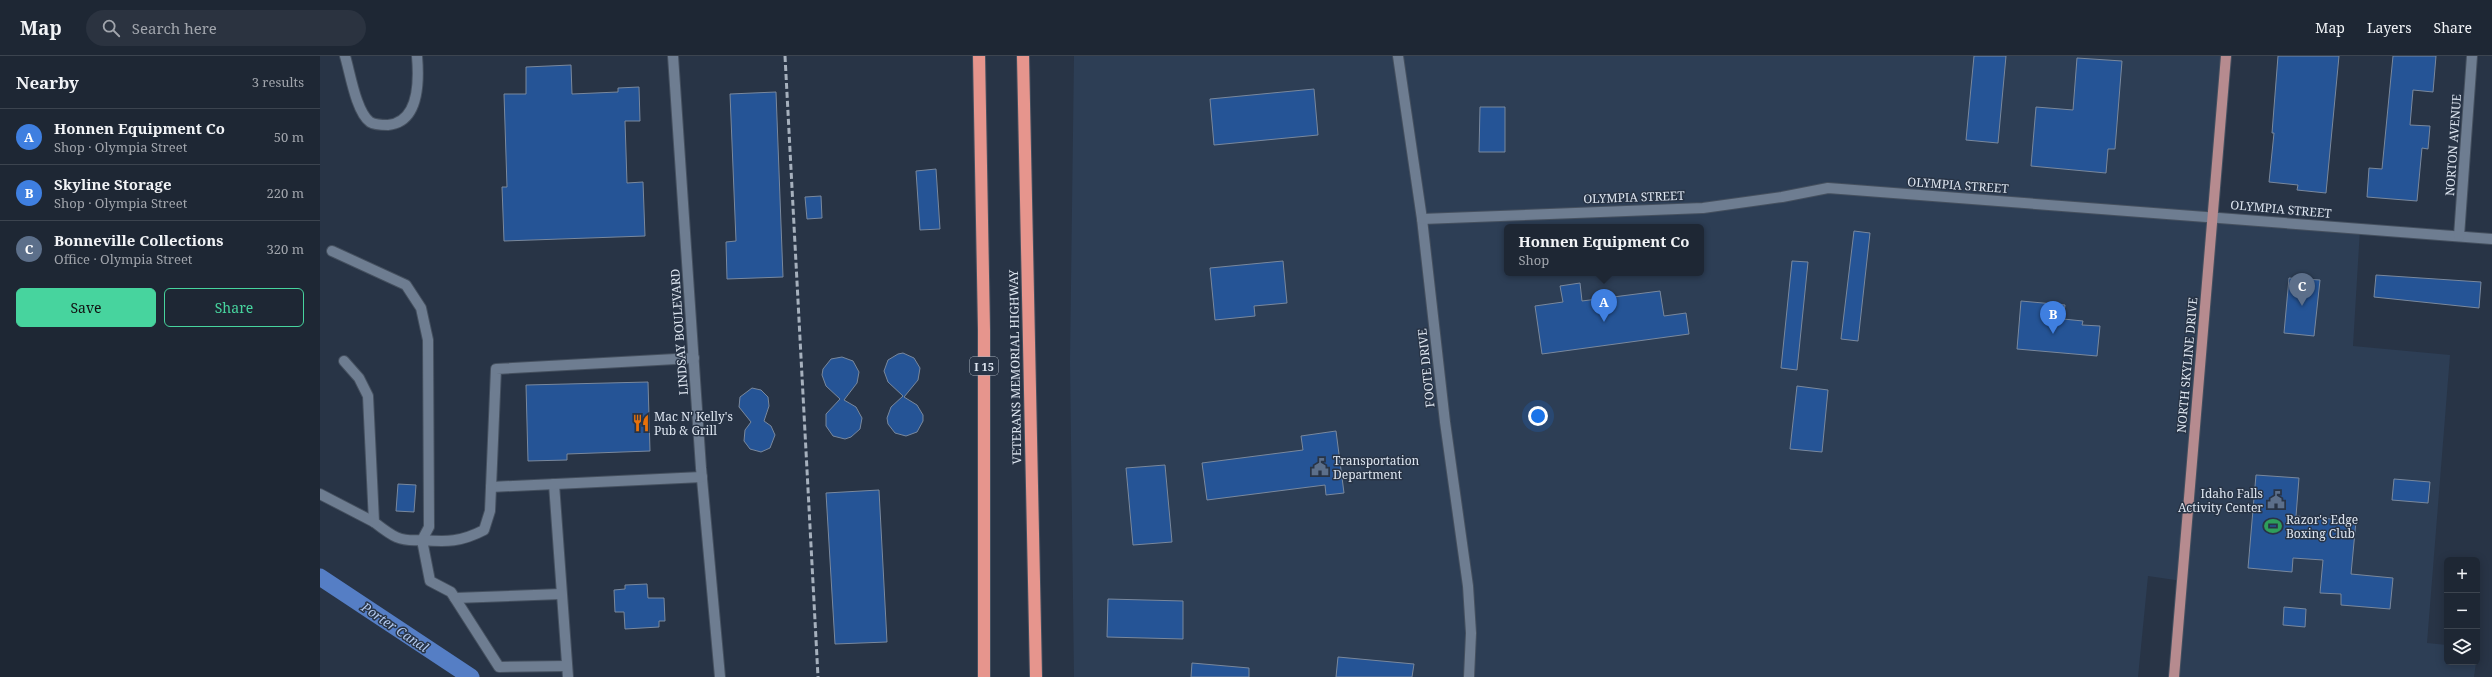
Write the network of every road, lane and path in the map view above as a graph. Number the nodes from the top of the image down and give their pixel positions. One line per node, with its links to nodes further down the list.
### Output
1 (345, 56): 2 (street)
2 (417, 56)
3 (673, 56): 14 (street, LINDSAY BOULEVARD)
4 (979, 56): 27 (highway, I 15)
5 (1023, 56): 28 (highway, VETERANS MEMORIAL HIGHWAY)
6 (1398, 56): 10 (street, FOOTE DRIVE)
7 (2226, 56): 9 (main road, NORTH SKYLINE DRIVE)
8 (2472, 56): 11 (street, NORTON AVENUE)
9 (2212, 217): 10 (street, OLYMPIA STREET); 11 (street, OLYMPIA STREET); 30 (main road, NORTH SKYLINE DRIVE)
10 (1422, 219): 29 (street, FOOTE DRIVE)
11 (2459, 236): 12 (street, OLYMPIA STREET)
12 (2492, 239)
13 (332, 251): 21 (street)
14 (694, 358): 16 (street, LINDSAY BOULEVARD); 18 (street)
15 (344, 361): 20 (street)
16 (702, 477): 17 (street); 26 (street, LINDSAY BOULEVARD)
17 (554, 484): 18 (street); 22 (street)
18 (491, 487): 21 (street)
19 (320, 494): 20 (street)
20 (374, 522): 21 (street)
21 (422, 540): 23 (street)
22 (561, 594): 23 (street); 24 (street)
23 (455, 598): 24 (street)
24 (567, 666): 25 (street)
25 (568, 677)
26 (720, 677)
27 (984, 677)
28 (1036, 677)
29 (1469, 677)
30 (2174, 677)

